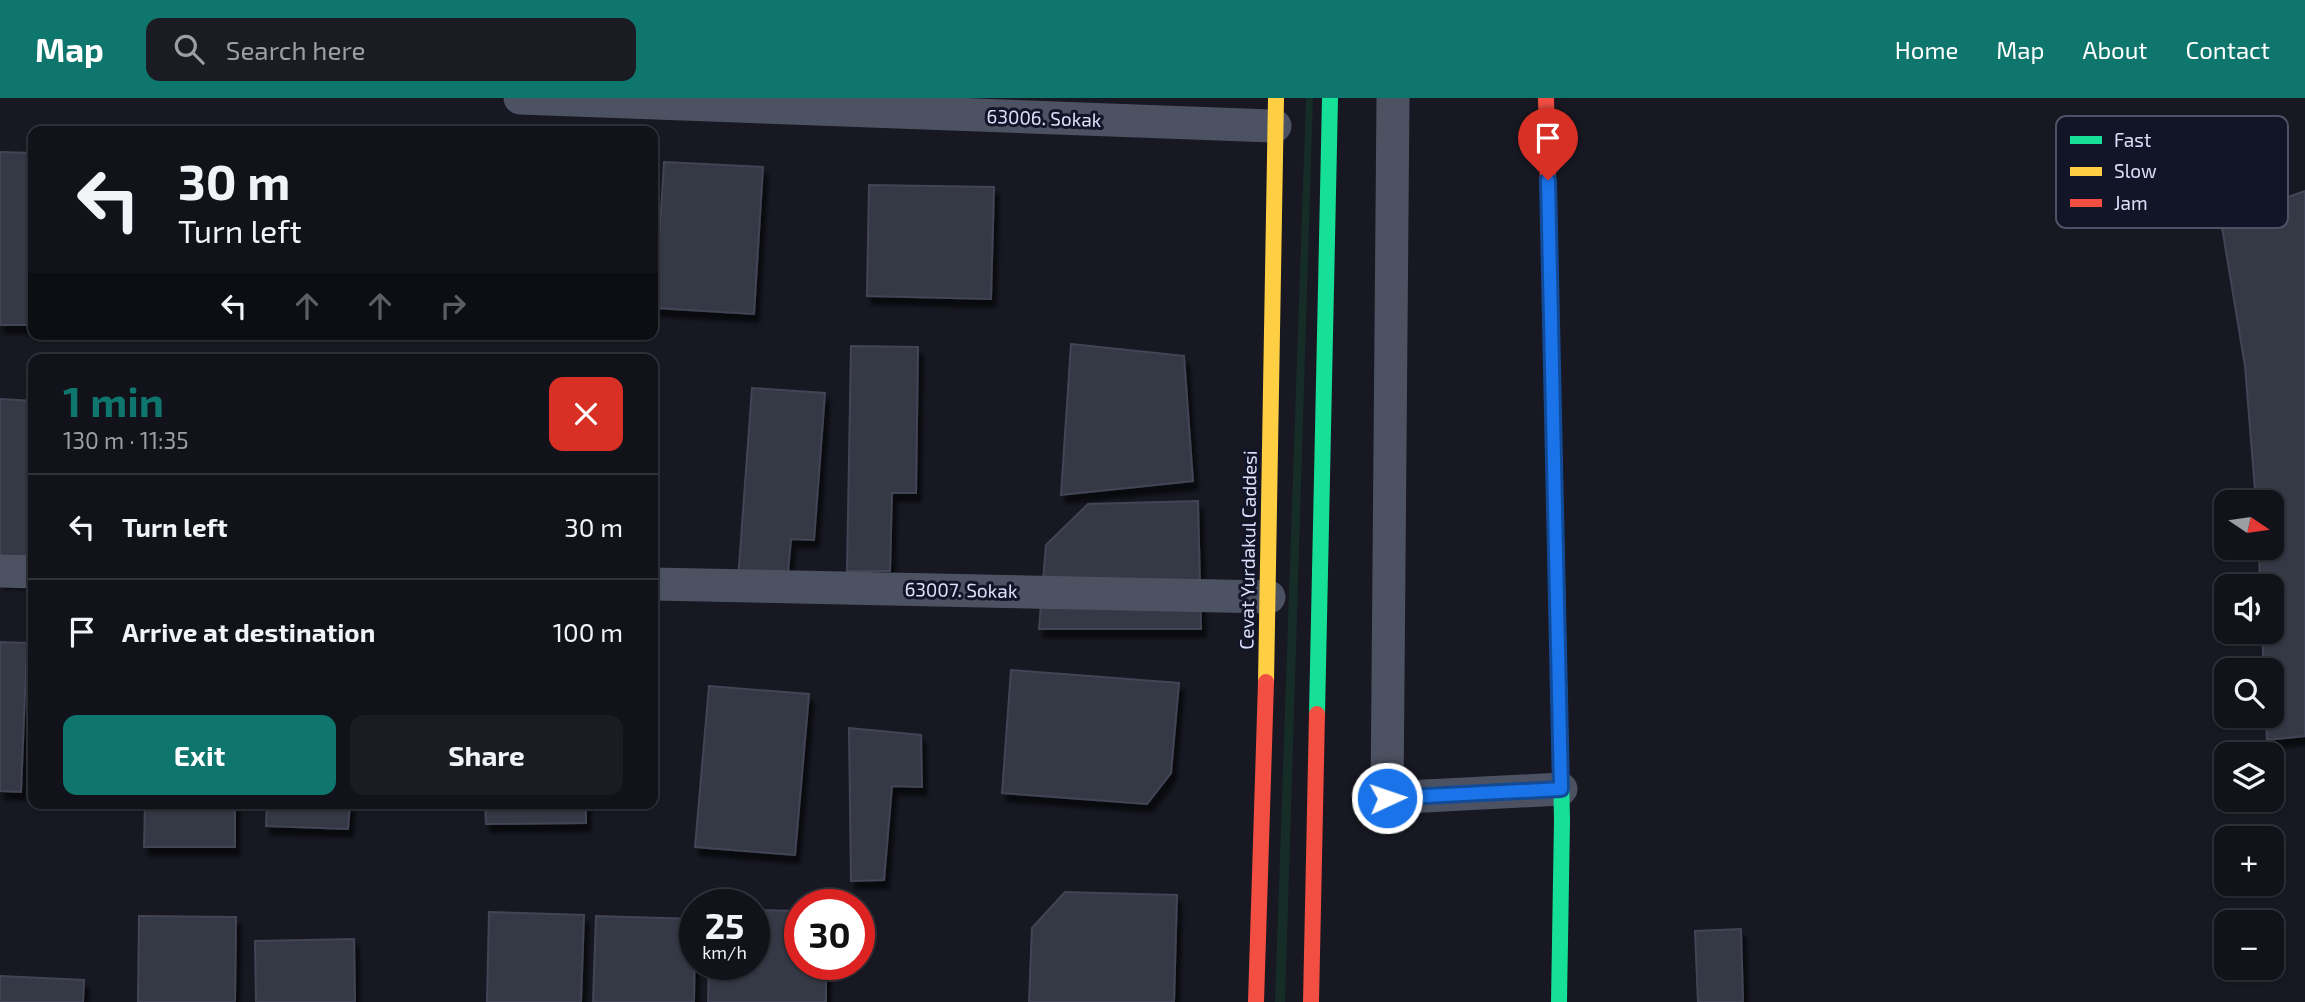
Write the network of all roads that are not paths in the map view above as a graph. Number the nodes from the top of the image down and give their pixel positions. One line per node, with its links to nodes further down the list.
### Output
1 (520, 98): 5 (street, 63006. Sokak)
2 (1330, 98): 12 (main road)
3 (1393, 98): 10 (street)
4 (1546, 98): 10 (main road)
5 (1276, 112): 9 (main road, Cevat Yurdakul Caddesi)
6 (0, 571): 7 (street)
7 (28, 572)
8 (658, 584): 9 (street, 63007. Sokak)
9 (1269, 597): 11 (main road, Cevat Yurdakul Caddesi)
10 (1561, 789): 13 (main road)
11 (1256, 1002)
12 (1311, 1002)
13 (1559, 1002)

